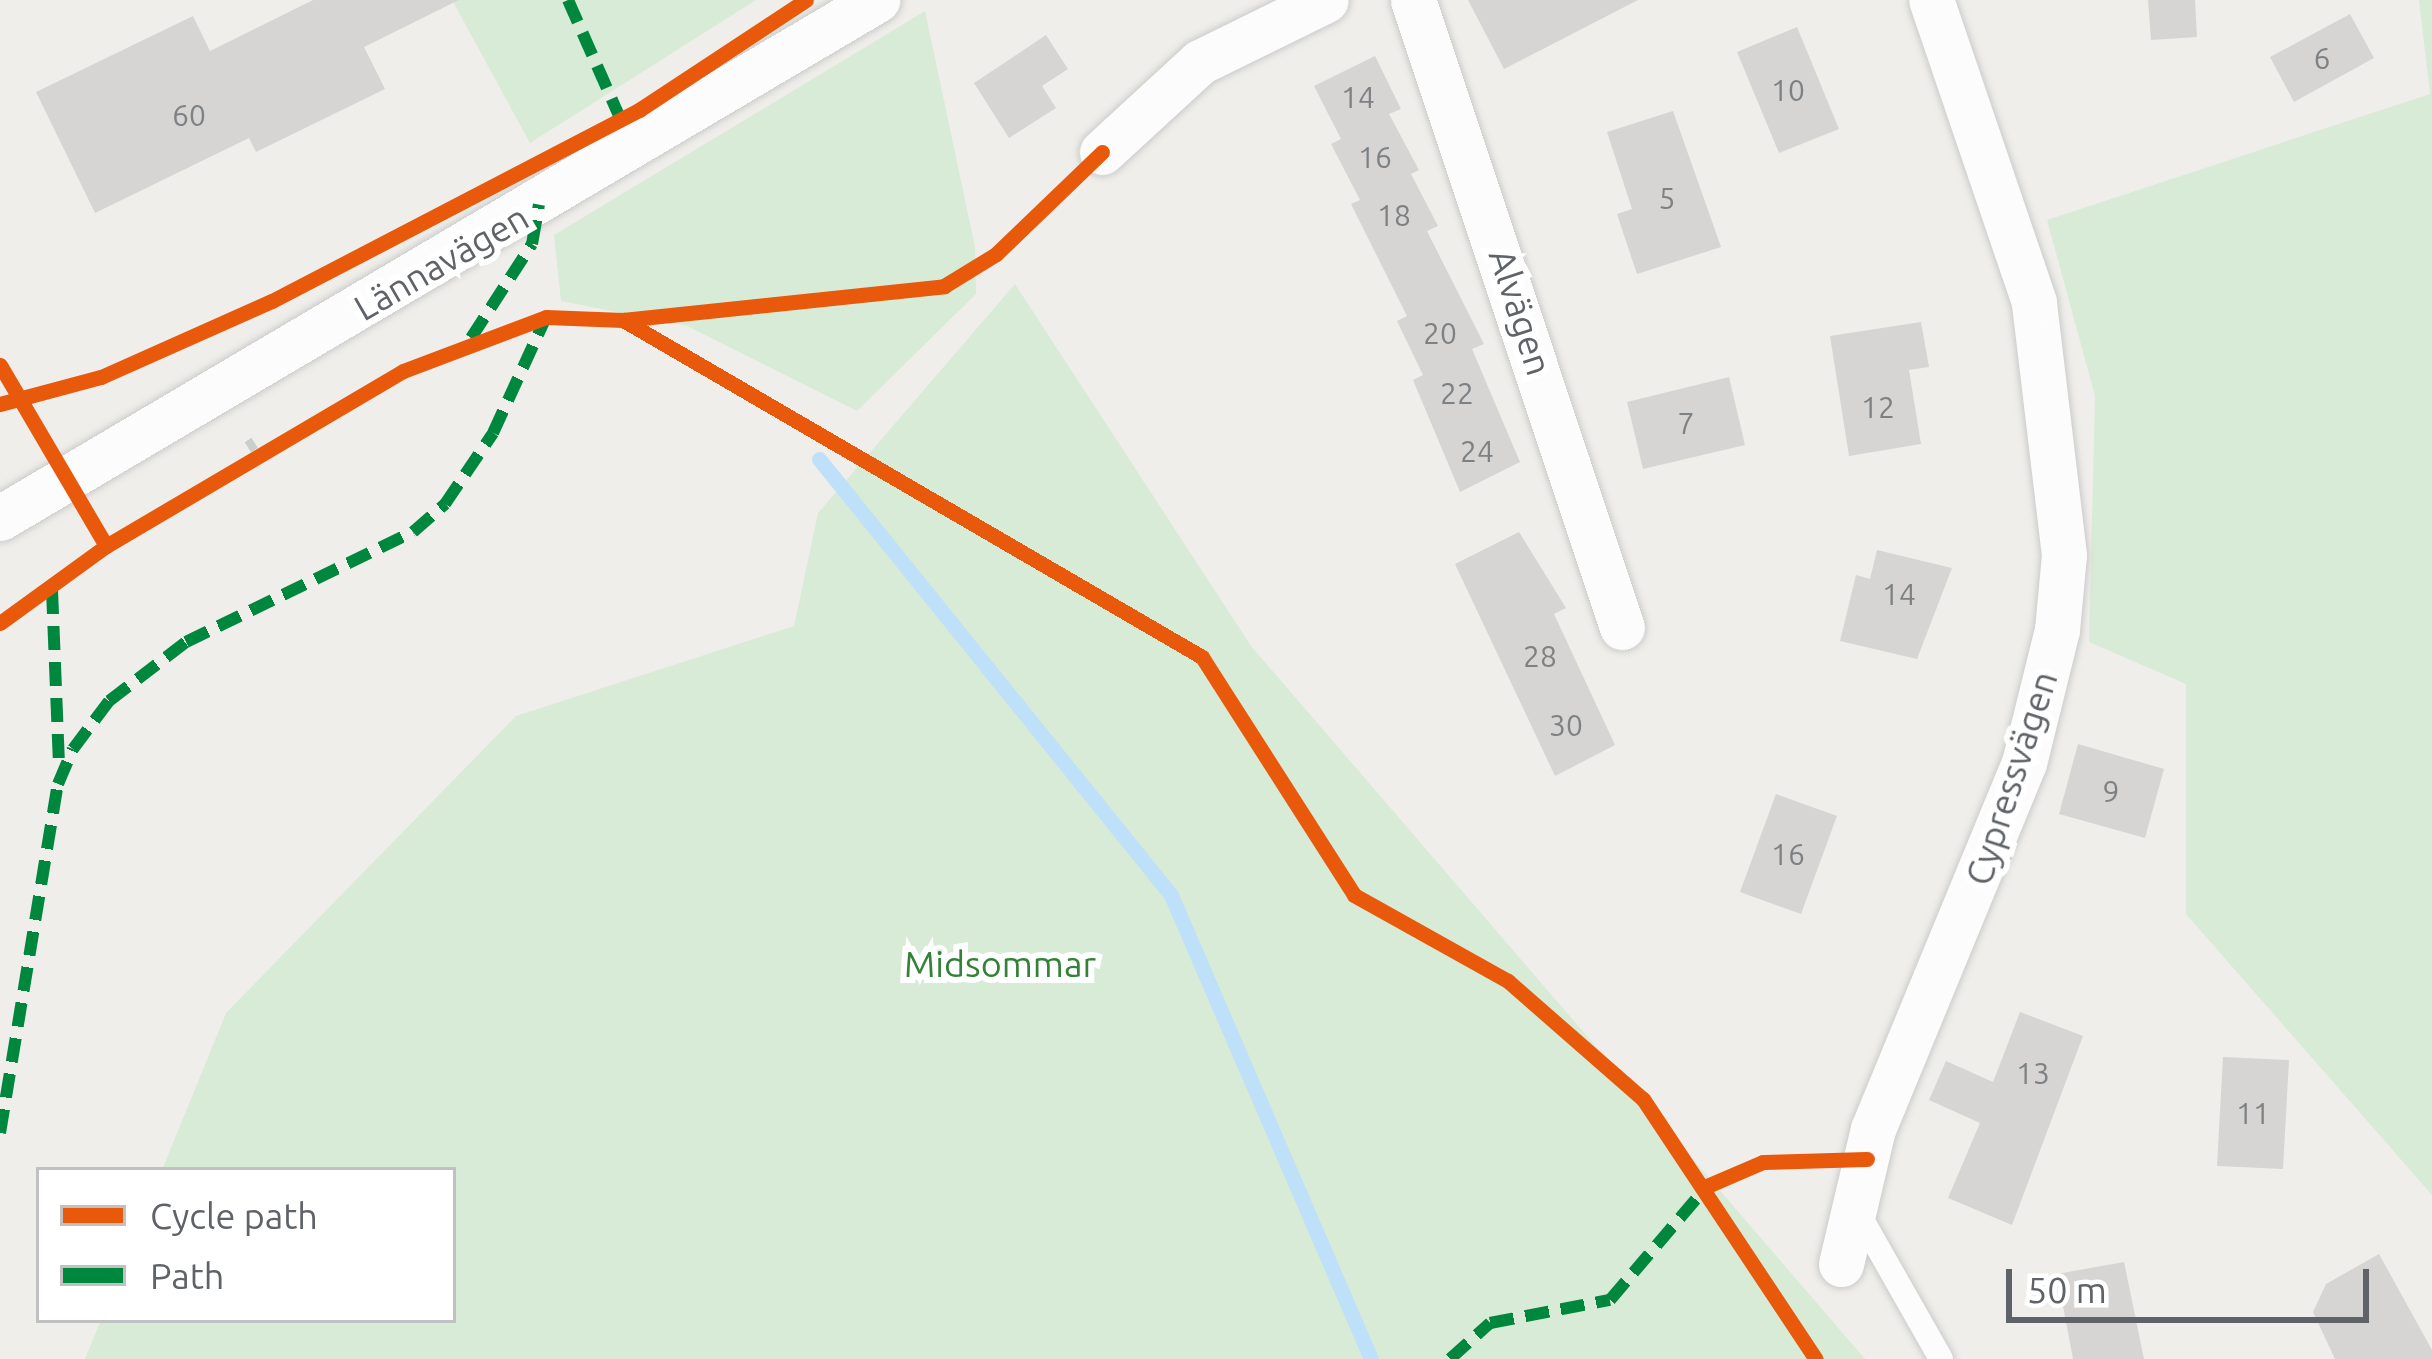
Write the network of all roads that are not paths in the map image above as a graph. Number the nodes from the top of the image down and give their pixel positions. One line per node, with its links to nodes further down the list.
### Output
1 (878, 0): 6 (street, Lännavägen)
2 (1326, 0): 5 (street)
3 (1413, 0): 7 (street, Alvägen)
4 (1931, 0): 8 (street, Cypressvägen)
5 (1102, 152)
6 (0, 518)
7 (1622, 627)
8 (1856, 1209): 9 (street, Cypressvägen); 10 (lane)
9 (1841, 1264)
10 (1940, 1359)

